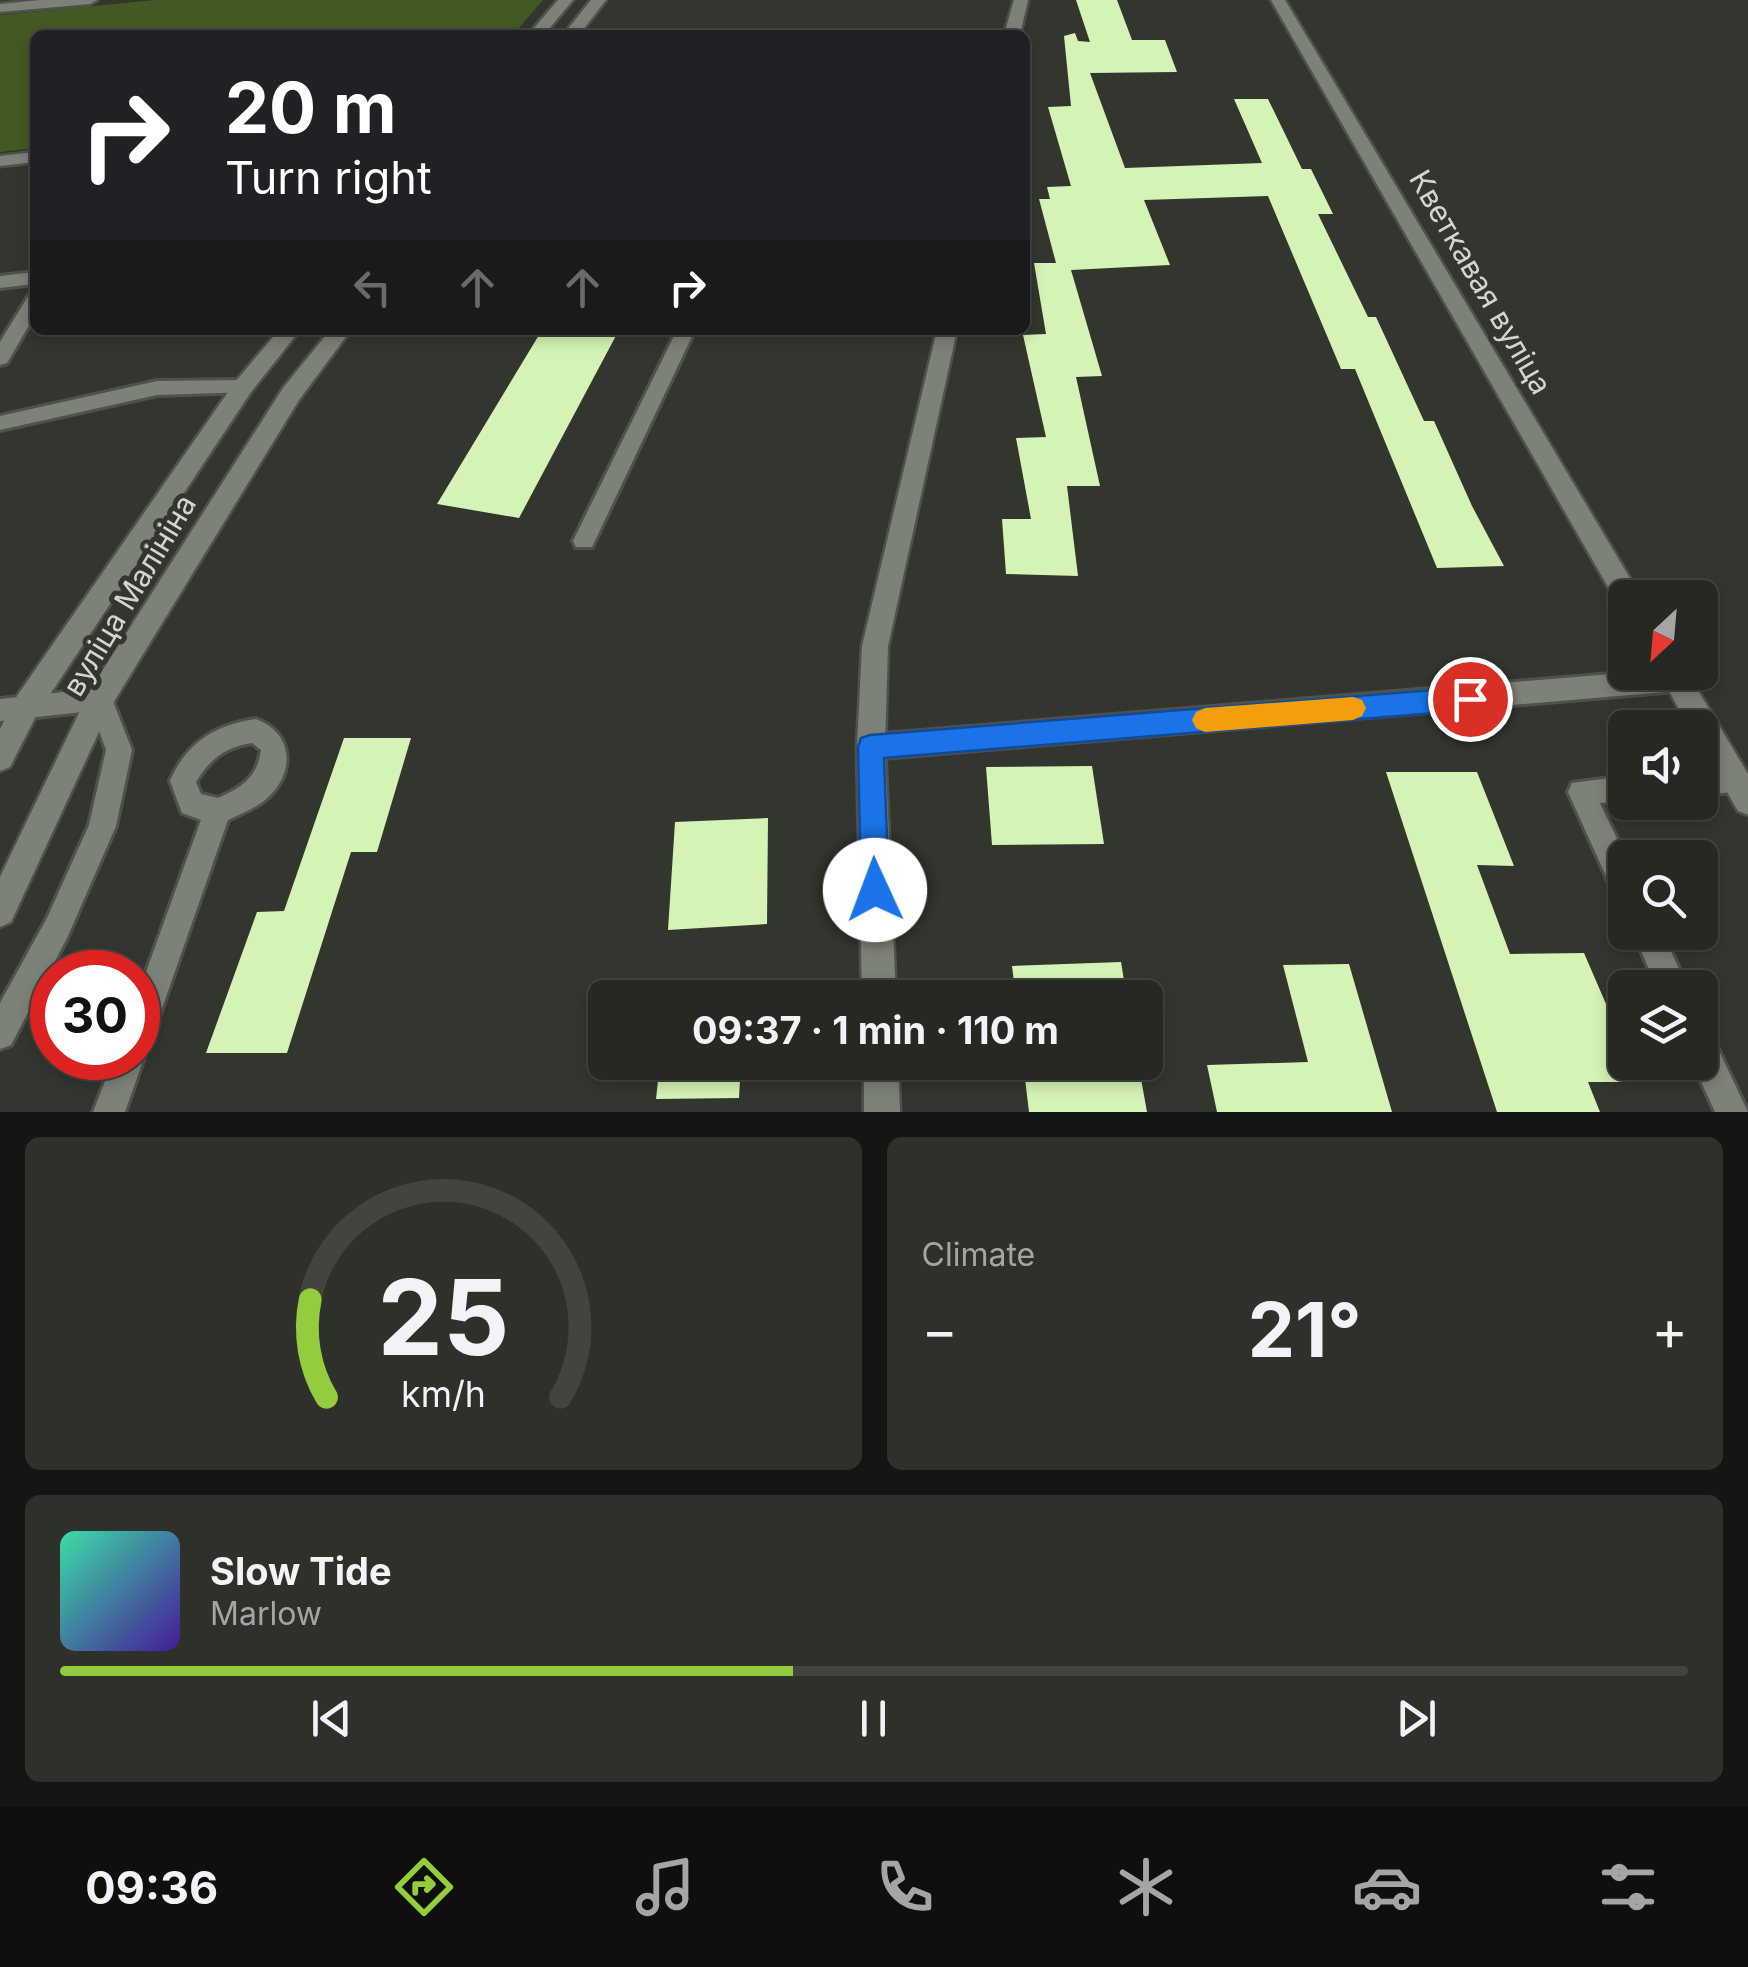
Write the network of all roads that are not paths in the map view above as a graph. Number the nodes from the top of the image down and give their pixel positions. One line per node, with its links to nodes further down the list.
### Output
1 (90, 0): 6 (street)
2 (566, 0): 7 (street)
3 (599, 0): 8 (street)
4 (1020, 0): 9 (street)
5 (1278, 0): 23 (street, Кветкавая вуліца)
6 (0, 8)
7 (540, 30)
8 (575, 30)
9 (1013, 30)
10 (30, 157): 11 (street)
11 (0, 161)
12 (30, 279): 13 (lane)
13 (0, 282)
14 (30, 307): 19 (lane)
15 (286, 335): 20 (street, вуліца Малініна)
16 (337, 335): 26 (street, вуліца Малініна)
17 (684, 335): 22 (lane)
18 (946, 335): 29 (street)
19 (0, 358)
20 (244, 388): 21 (lane); 27 (street, вуліца Малініна)
21 (0, 423)
22 (584, 541)
23 (1617, 580)
24 (1608, 682): 29 (lane)
25 (1682, 690): 32 (street)
26 (100, 698): 27 (lane); 35 (street, вуліца Малініна); 38 (lane)
27 (27, 705): 28 (lane); 30 (street, вуліца Малініна)
28 (0, 710)
29 (870, 747): 37 (street)
30 (0, 758)
31 (1608, 790): 34 (lane)
32 (1742, 791)
33 (218, 811): 36 (lane)
34 (1608, 850)
35 (0, 911)
36 (160, 973)
37 (878, 980)
38 (0, 1034)
39 (121, 1080): 42 (lane)
40 (881, 1080): 43 (street)
41 (1717, 1080): 44 (lane)
42 (109, 1112)
43 (882, 1112)
44 (1732, 1112)

